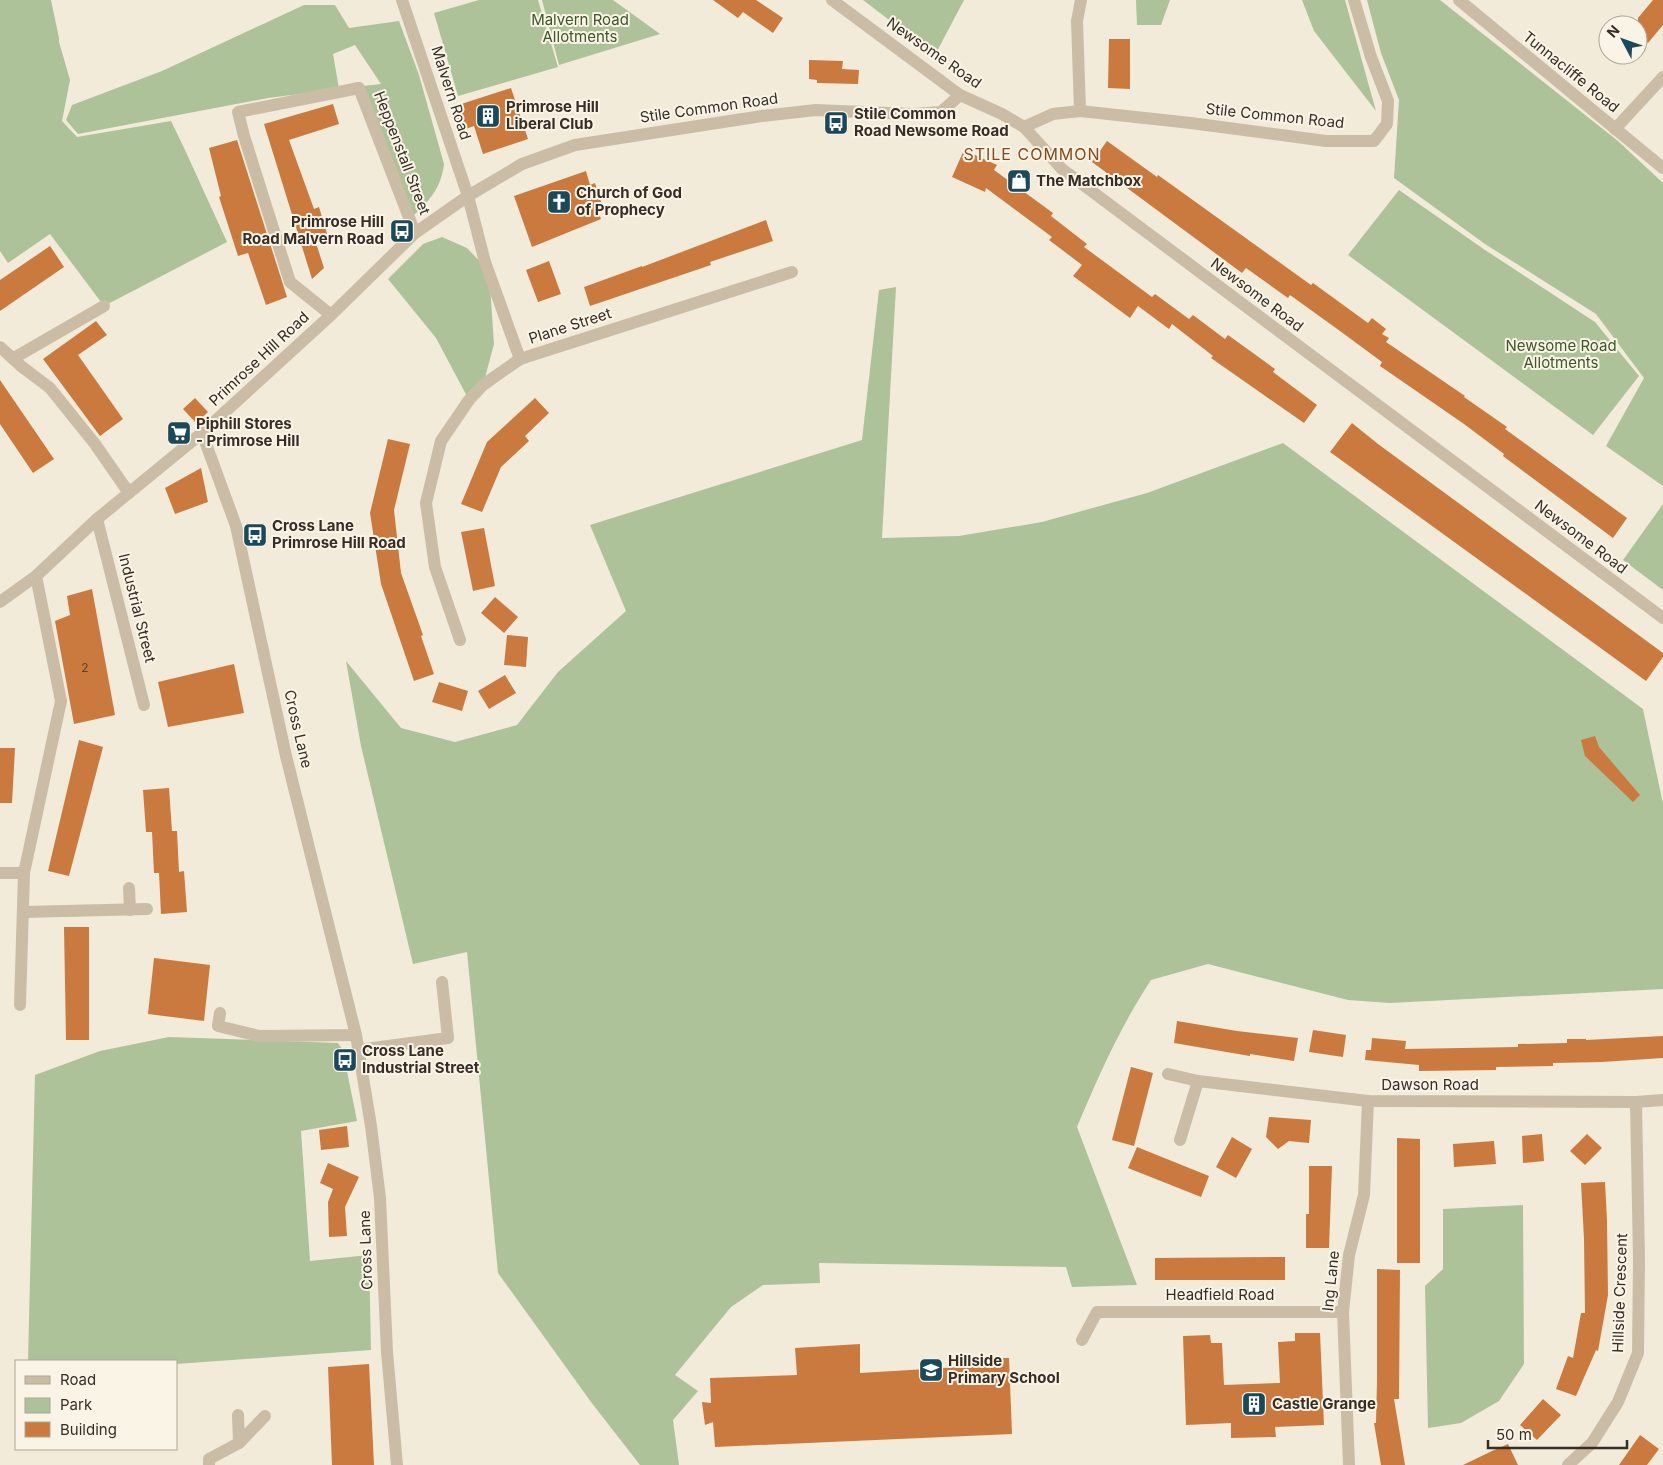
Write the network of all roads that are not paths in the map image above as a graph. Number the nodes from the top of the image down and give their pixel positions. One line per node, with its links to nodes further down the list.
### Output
1 (402, 0): 12 (street, Malvern Road)
2 (832, 0): 7 (street, Newsome Road)
3 (1081, 0): 8 (street)
4 (1354, 0): 8 (street, Stile Common Road)
5 (1459, 0): 10 (street, Tunnacliffe Road)
6 (1663, 77): 10 (street)
7 (960, 95): 9 (street, Newsome Road); 12 (street, Stile Common Road)
8 (1080, 111): 9 (street, Stile Common Road)
9 (1024, 127): 25 (street, Newsome Road)
10 (1616, 129): 11 (street, Tunnacliffe Road)
11 (1663, 168)
12 (468, 196): 13 (street, Primrose Hill Road); 19 (street, Plane Street)
13 (415, 233): 16 (street, Primrose Hill Road); 16 (street, Heppenstall Street)
14 (792, 272): 19 (street, Plane Street)
15 (104, 306): 18 (street)
16 (331, 315): 20 (street, Primrose Hill Road)
17 (0, 347): 18 (street)
18 (14, 358): 21 (street)
19 (520, 359): 26 (street)
20 (202, 433): 21 (street, Primrose Hill Road); 37 (street, Cross Lane)
21 (129, 493): 22 (street, Primrose Hill Road)
22 (97, 519): 23 (street, Primrose Hill Road); 27 (street, Industrial Street)
23 (36, 576): 24 (street, Primrose Hill Road); 29 (street)
24 (0, 602)
25 (1663, 618)
26 (460, 640)
27 (144, 705)
28 (0, 873): 29 (street)
29 (24, 873): 33 (street)
30 (129, 888): 32 (street)
31 (146, 909): 32 (street)
32 (130, 910): 33 (street)
33 (23, 912): 35 (street)
34 (442, 982): 38 (street)
35 (20, 1005)
36 (220, 1013): 37 (street)
37 (356, 1035): 38 (street, Cross Lane)
38 (358, 1050): 51 (street, Cross Lane)
39 (1168, 1074): 40 (street, Dawson Road)
40 (1198, 1082): 42 (street, Dawson Road); 44 (street)
41 (1663, 1100): 43 (street, Dawson Road)
42 (1368, 1101): 43 (street, Dawson Road); 45 (street, Ing Lane)
43 (1636, 1102): 53 (street, Hillside Crescent)
44 (1180, 1140)
45 (1343, 1312): 46 (street, Headfield Road); 52 (street, Ing Lane)
46 (1082, 1340)
47 (238, 1415): 49 (street)
48 (265, 1416): 49 (street)
49 (239, 1443): 50 (street)
50 (209, 1465)
51 (397, 1465)
52 (1349, 1465)
53 (1568, 1465)

